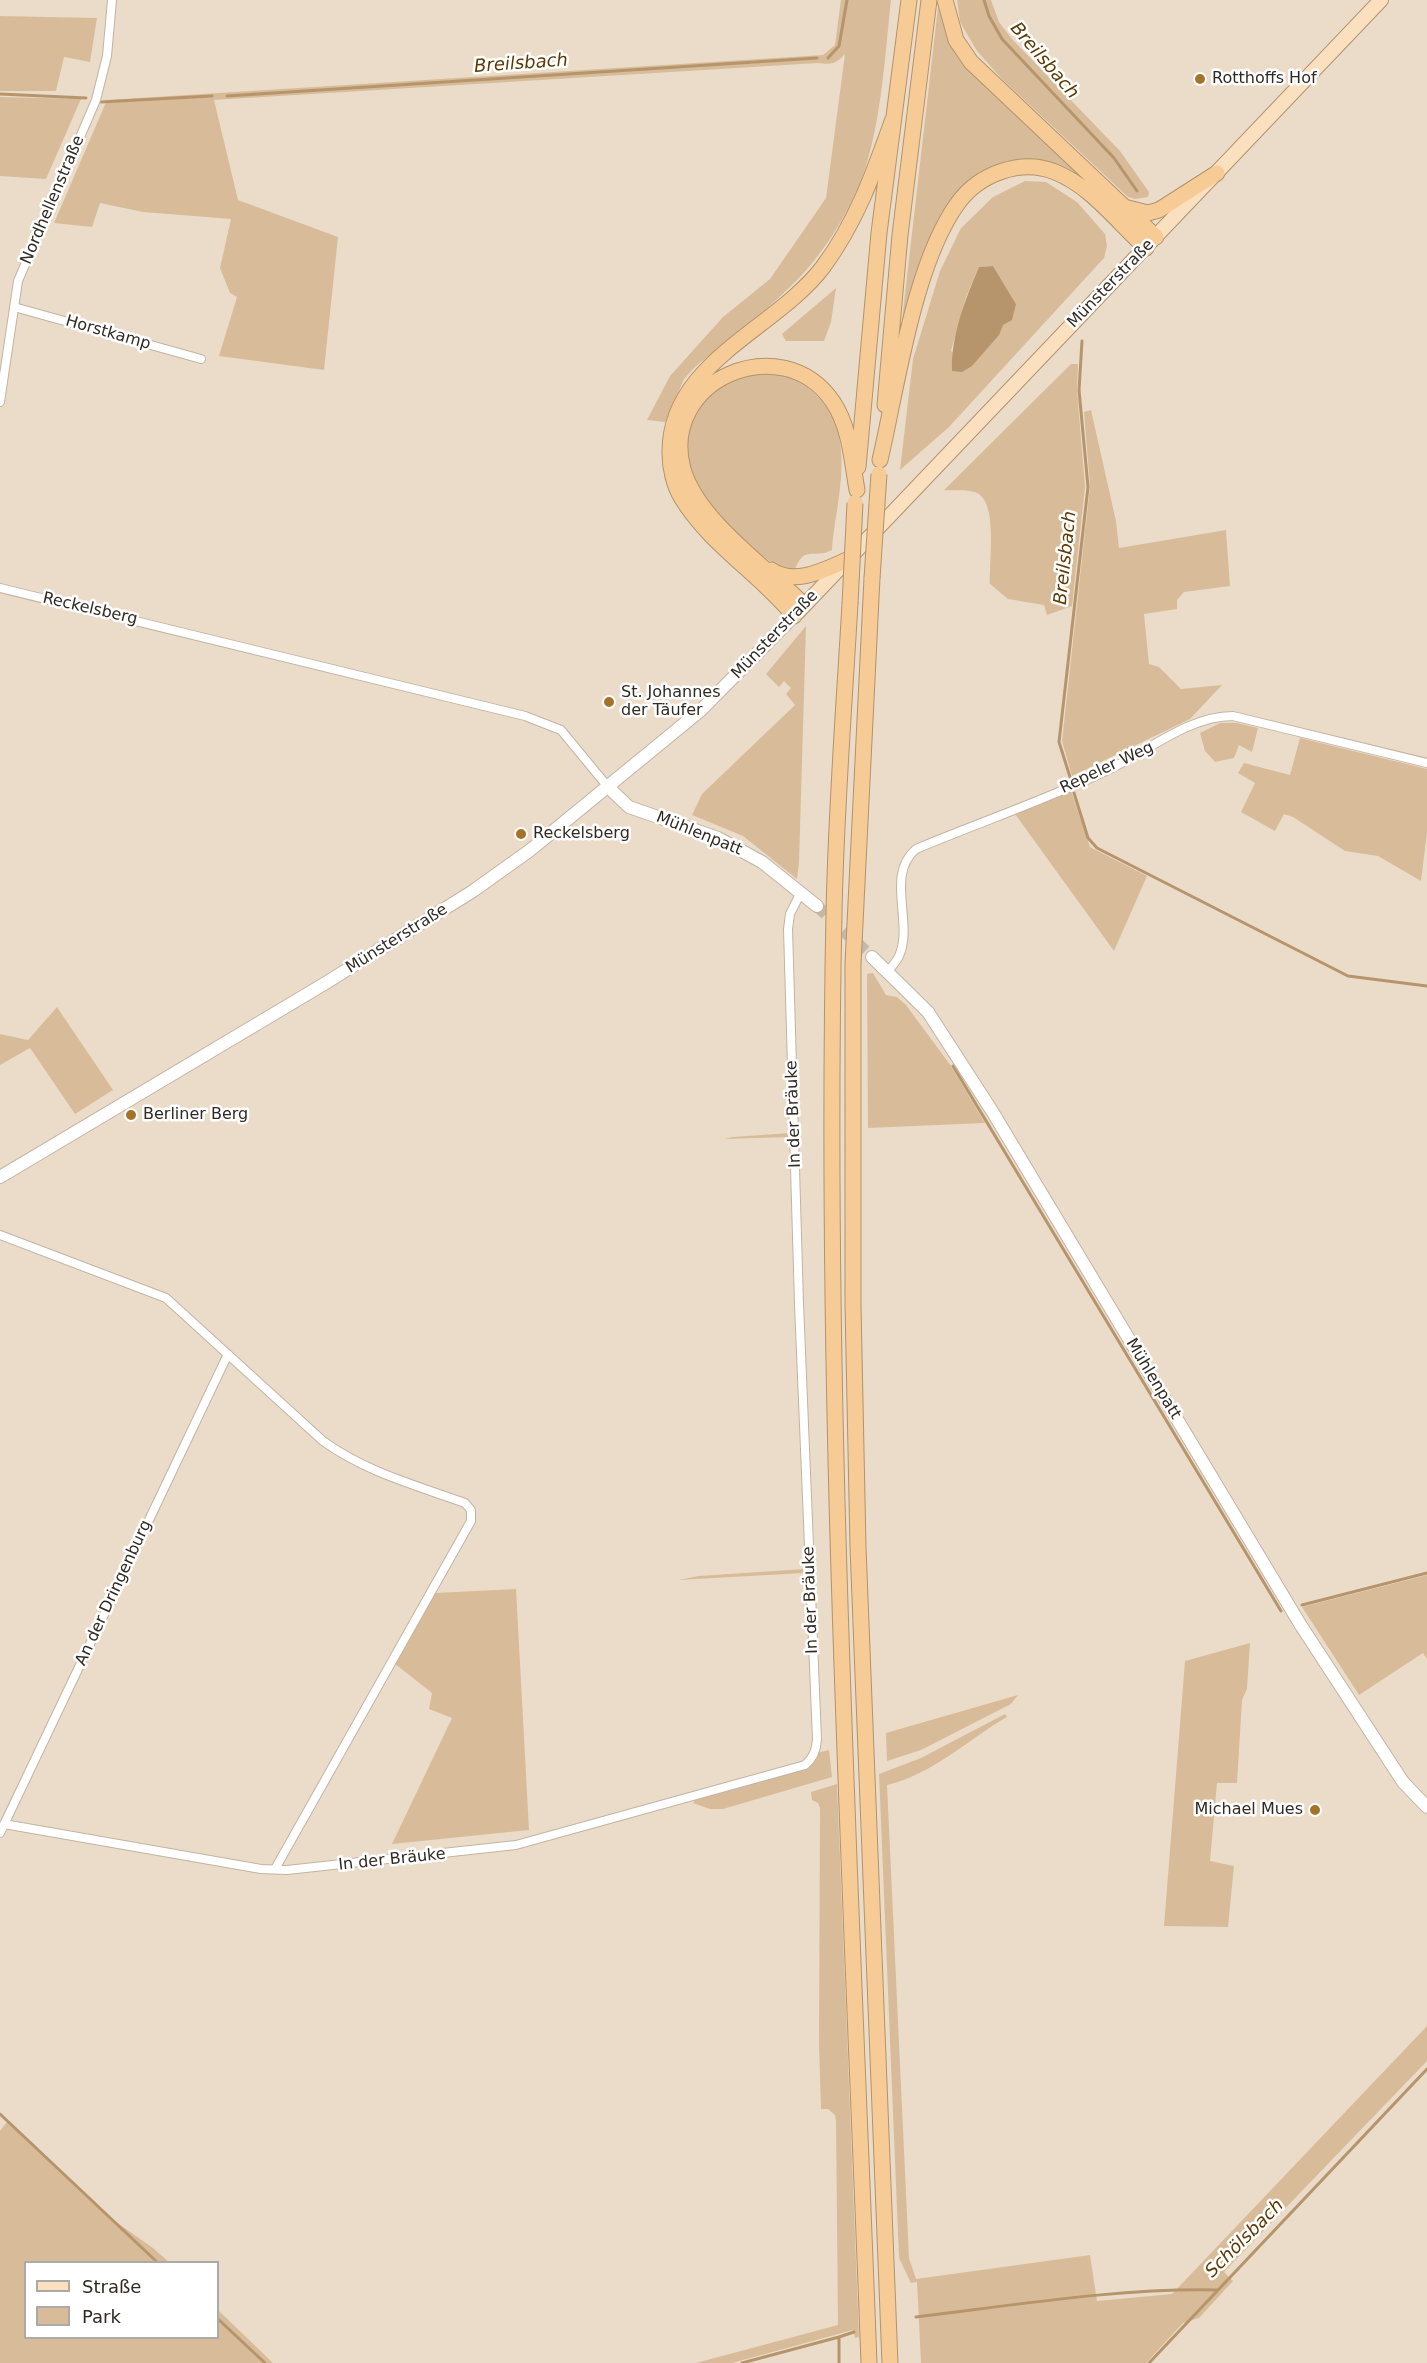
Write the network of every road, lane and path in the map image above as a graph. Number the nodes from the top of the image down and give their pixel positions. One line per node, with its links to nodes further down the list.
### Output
1 (112, 0): 10 (street, Nordhellenstraße)
2 (909, 0): 6 (highway)
3 (929, 0): 13 (highway)
4 (945, 0): 8 (highway)
5 (1381, 0): 7 (main road, Münsterstraße)
6 (894, 119): 14 (highway); 18 (highway)
7 (1217, 173): 8 (highway); 9 (main road, Münsterstraße)
8 (1120, 206): 9 (highway)
9 (1151, 243): 13 (highway); 16 (main road, Münsterstraße)
10 (14, 307): 11 (street, Horstkamp); 12 (street, Nordhellenstraße)
11 (201, 359)
12 (0, 402)
13 (879, 467): 32 (highway, bridge)
14 (856, 496): 15 (highway); 31 (highway, bridge)
15 (754, 558): 16 (highway); 18 (highway)
16 (847, 560): 18 (main road, Münsterstraße)
17 (0, 588): 20 (street, Reckelsberg)
18 (799, 611): 20 (street, Münsterstraße)
19 (1427, 763): 24 (street, Repeler Weg)
20 (608, 787): 21 (street, Mühlenpatt); 25 (street, Münsterstraße)
21 (801, 892): 22 (street, Mühlenpatt); 30 (street, In der Bräuke)
22 (817, 906)
23 (872, 957): 24 (street, Mühlenpatt)
24 (888, 971): 28 (street, Mühlenpatt)
25 (0, 1177)
26 (0, 1235): 27 (street)
27 (228, 1354): 29 (street, An der Dringenburg); 30 (street)
28 (1427, 1807)
29 (2, 1829): 30 (street, In der Bräuke)
30 (275, 1869)
31 (869, 2363)
32 (890, 2363)

